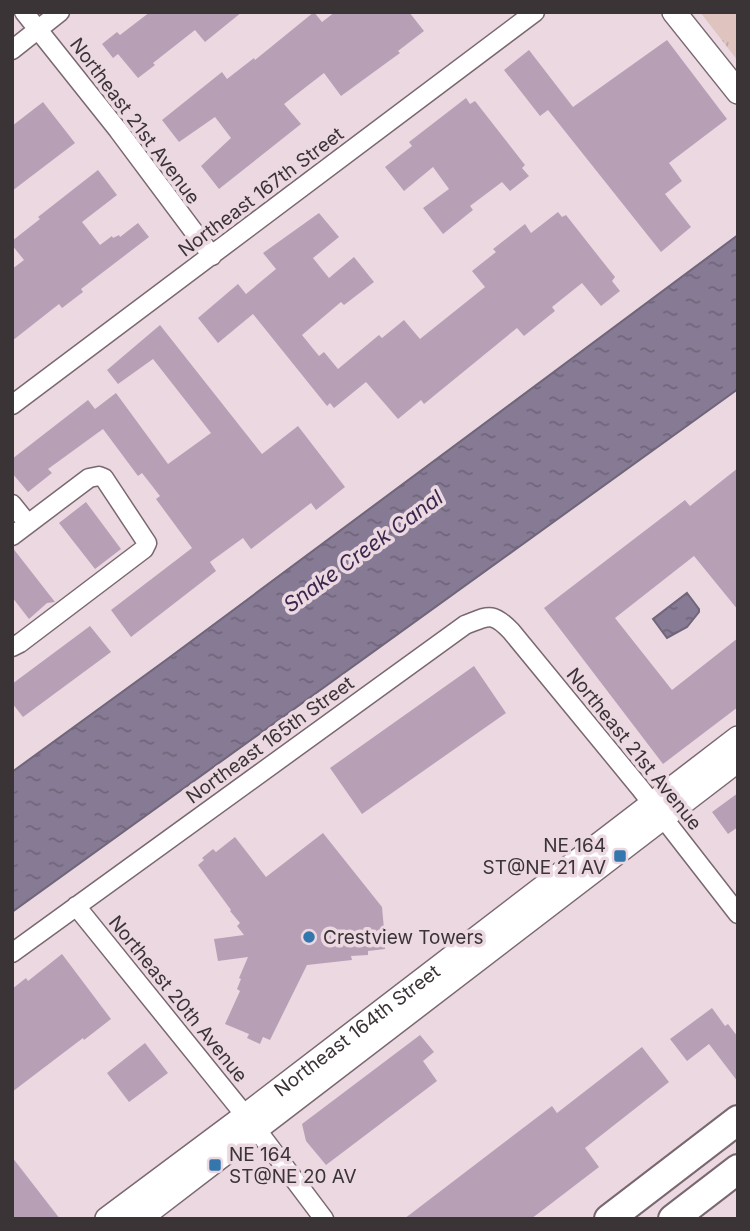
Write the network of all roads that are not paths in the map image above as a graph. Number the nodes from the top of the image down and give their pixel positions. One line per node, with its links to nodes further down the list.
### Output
1 (24, 12): 6 (street, Northeast 21st Avenue)
2 (60, 12): 6 (street)
3 (535, 12): 10 (street, Northeast 167th Street)
4 (674, 12): 8 (street)
5 (683, 12): 8 (street)
6 (38, 29): 7 (street); 10 (street, Northeast 21st Avenue)
7 (12, 50)
8 (709, 56): 9 (street)
9 (738, 92)
10 (212, 256): 11 (street, Northeast 167th Street)
11 (12, 405)
12 (12, 504): 13 (street)
13 (28, 524): 14 (street); 16 (street)
14 (12, 536)
15 (492, 616): 19 (street, Northeast 21st Avenue); 20 (street, Northeast 165th Street)
16 (12, 647)
17 (738, 738): 19 (street, Northeast 164th Street)
18 (738, 760): 19 (street, Northeast 164th Street)
19 (657, 810): 21 (street, Northeast 21st Avenue); 24 (street, Northeast 164th Street)
20 (76, 906): 22 (street, Northeast 165th Street); 24 (street, Northeast 20th Avenue)
21 (738, 914)
22 (12, 953)
23 (738, 1120): 29 (main road)
24 (251, 1123): 26 (street, Northeast 164th Street); 27 (street, Northeast 164th Street); 28 (street, Northeast 20th Avenue)
25 (738, 1169): 30 (main road)
26 (107, 1219)
27 (139, 1219)
28 (324, 1219)
29 (609, 1219)
30 (673, 1219)

